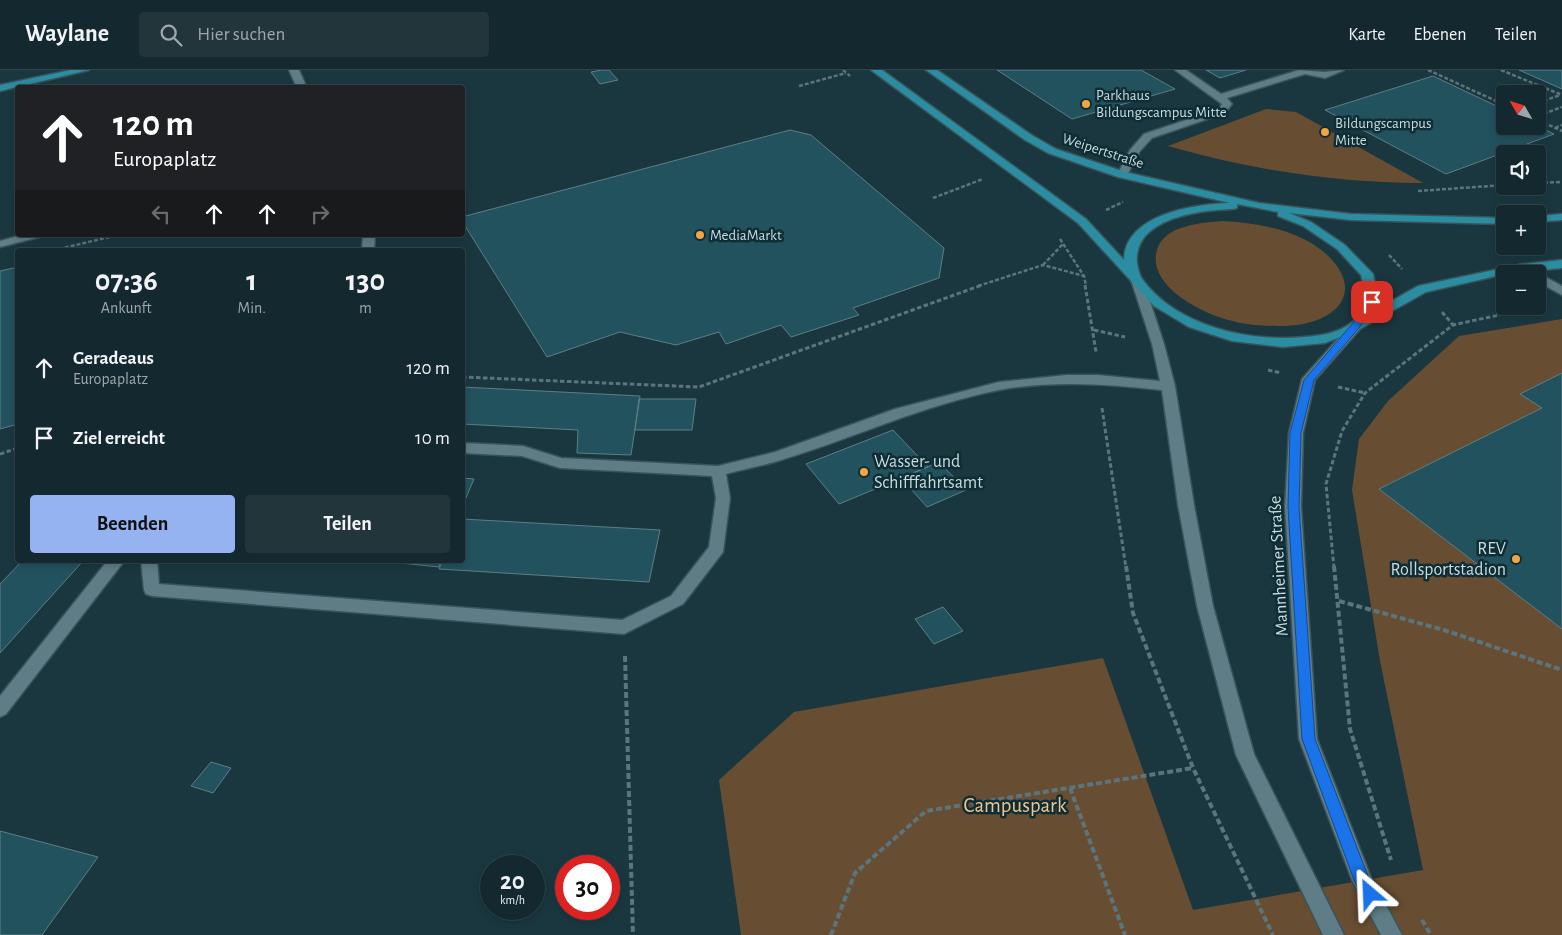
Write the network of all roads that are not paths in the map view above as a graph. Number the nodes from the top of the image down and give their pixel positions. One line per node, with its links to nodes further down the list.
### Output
1 (84, 70): 9 (main road)
2 (294, 70): 8 (street)
3 (876, 70): 21 (main road)
4 (931, 70): 11 (main road, Weipertstraße)
5 (1180, 70): 10 (street)
6 (1305, 70): 7 (street); 10 (street)
7 (1339, 70)
8 (301, 85)
9 (0, 88)
10 (1220, 96): 11 (street)
11 (1122, 175): 12 (main road, Weipertstraße)
12 (1259, 206): 15 (main road); 21 (main road); 24 (main road)
13 (1562, 217): 14 (main road)
14 (1546, 218)
15 (1496, 221)
16 (28, 237): 17 (street)
17 (0, 244)
18 (1560, 266): 19 (main road, Mannheimer Straße)
19 (1546, 268)
20 (1496, 276): 24 (main road, Mannheimer Straße)
21 (1136, 280): 24 (main road); 25 (street)
22 (1546, 282): 23 (street)
23 (1562, 291)
24 (1356, 326): 32 (street, Mannheimer Straße)
25 (1168, 386): 27 (street); 31 (street)
26 (465, 448): 27 (street)
27 (718, 471): 29 (street)
28 (115, 563): 30 (street)
29 (149, 563)
30 (0, 709)
31 (1334, 935)
32 (1392, 935)

